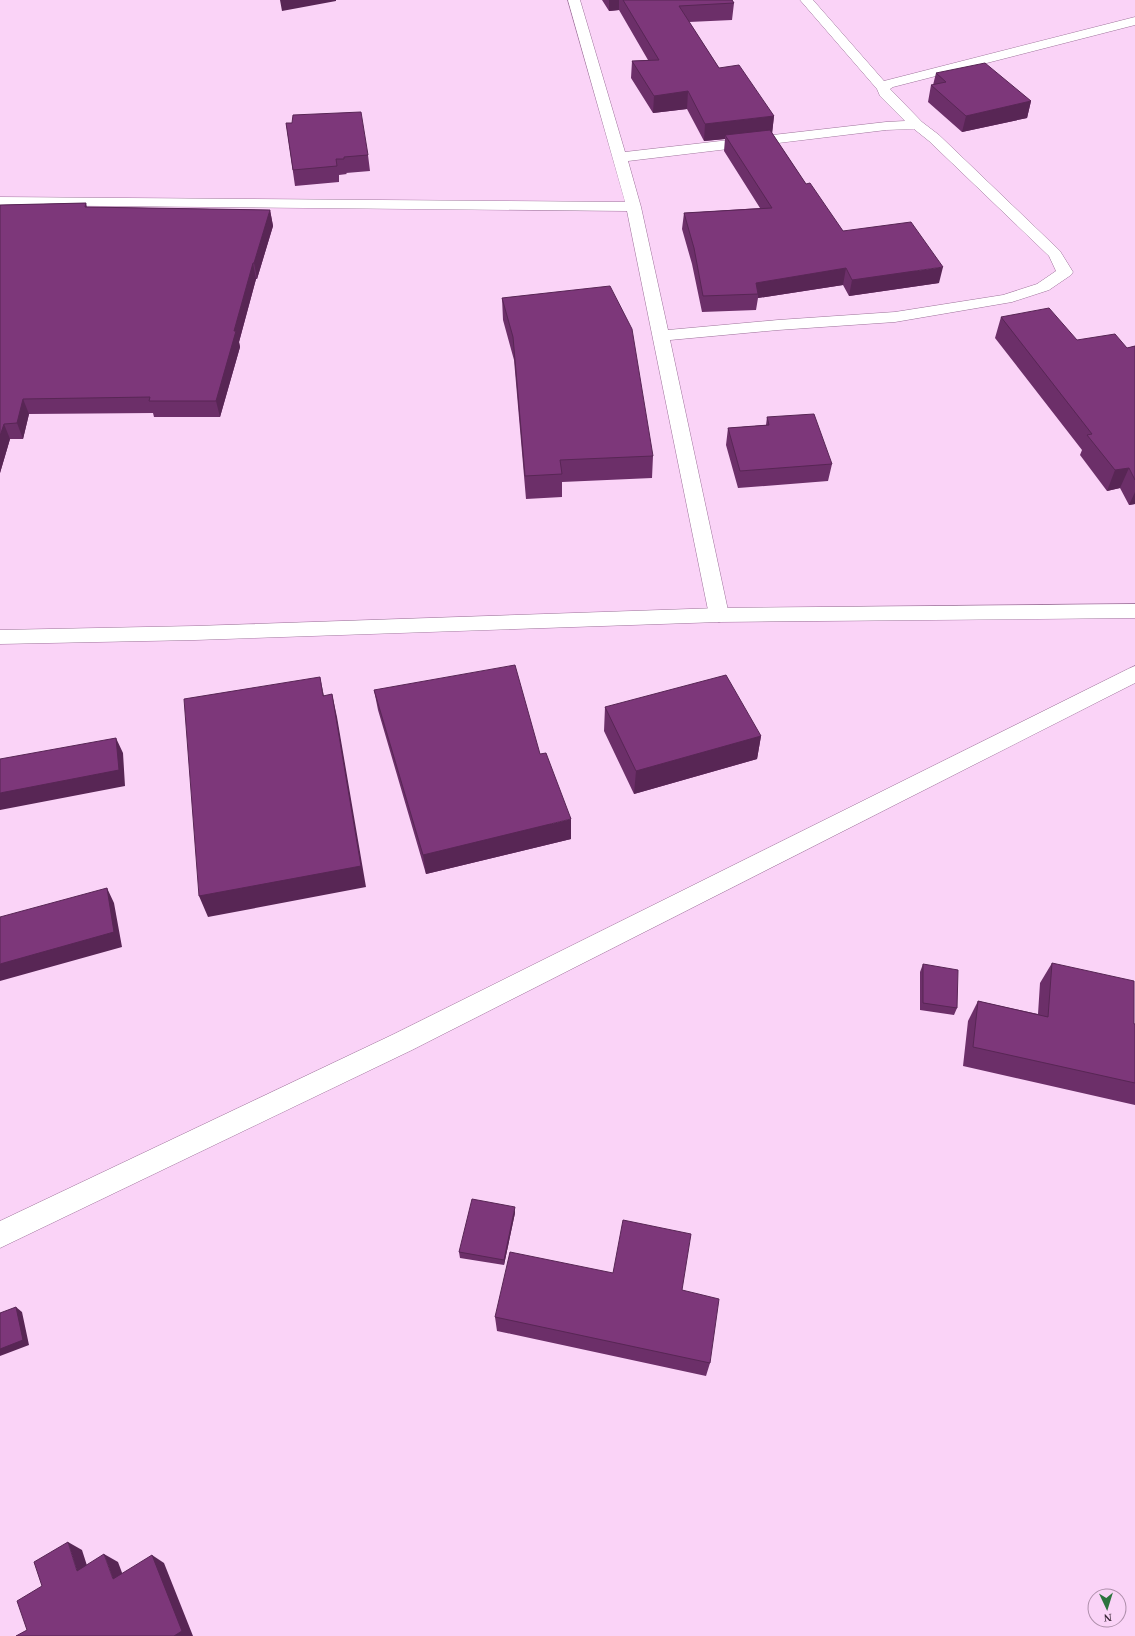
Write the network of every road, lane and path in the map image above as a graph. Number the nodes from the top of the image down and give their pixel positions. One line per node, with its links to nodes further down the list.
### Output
1 (574, 0): 6 (street)
2 (806, 0): 4 (street)
3 (1135, 21): 4 (street)
4 (883, 88): 5 (street)
5 (918, 125): 6 (street); 9 (street)
6 (621, 157): 8 (street)
7 (0, 201): 8 (street)
8 (634, 207): 9 (street)
9 (661, 336): 11 (street)
10 (1135, 611): 11 (street)
11 (719, 615): 12 (street)
12 (0, 636)
13 (1135, 674): 14 (street)
14 (0, 1235)

